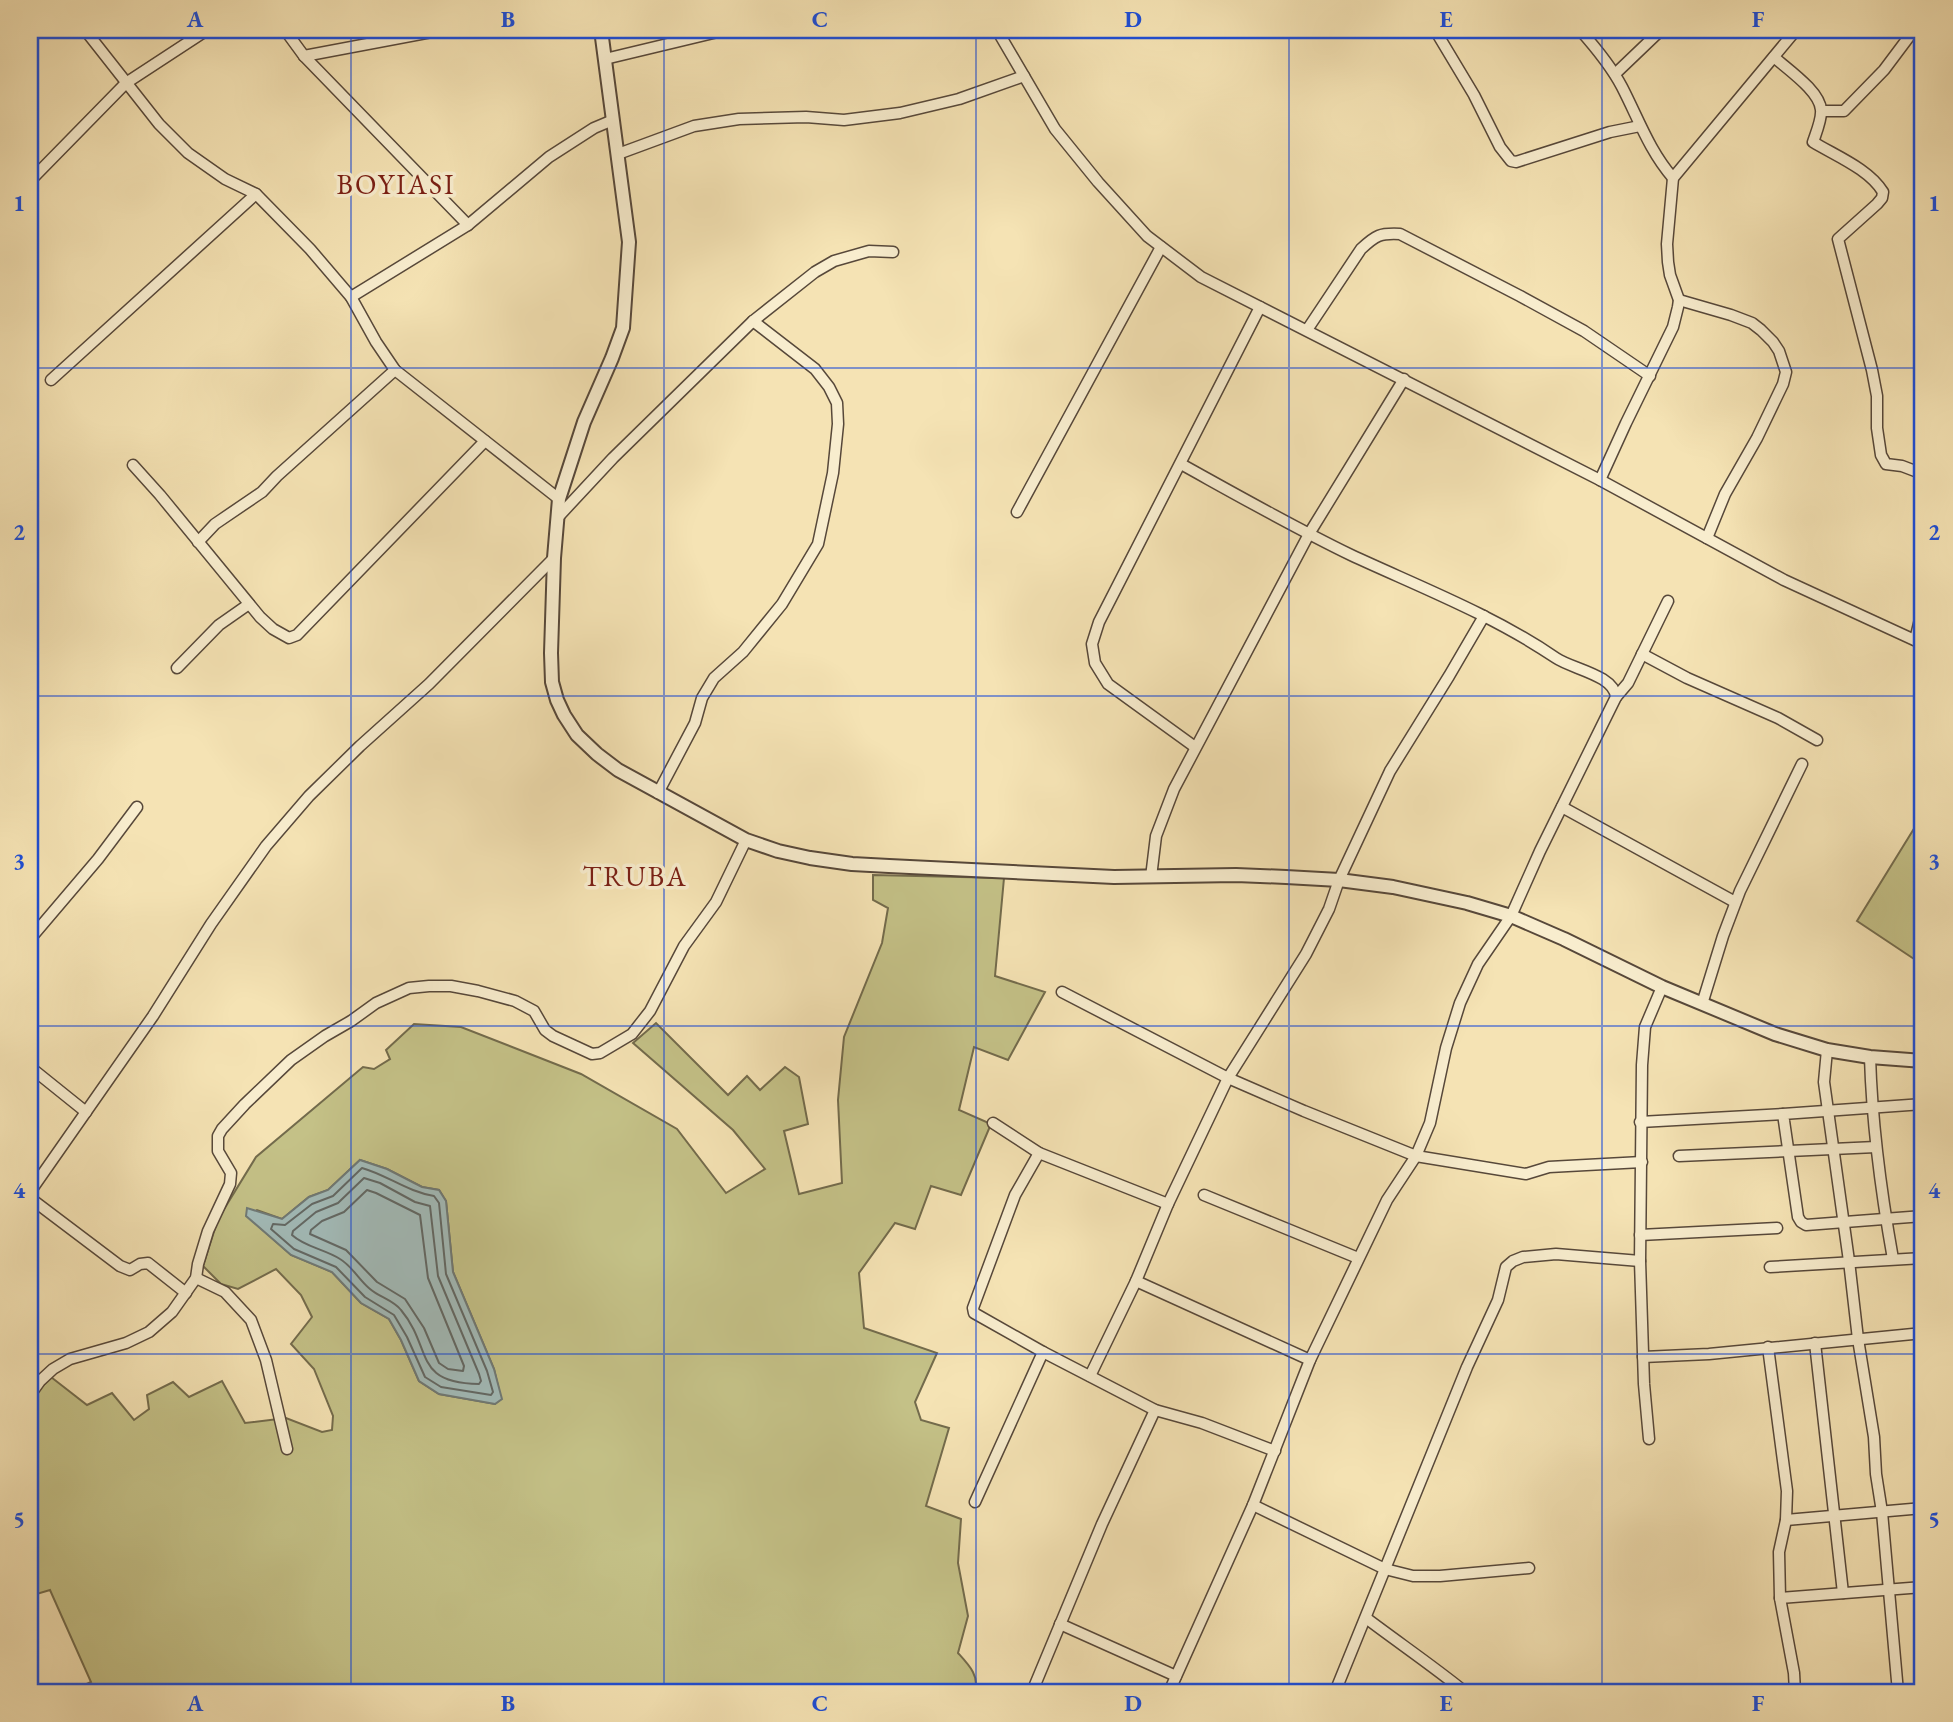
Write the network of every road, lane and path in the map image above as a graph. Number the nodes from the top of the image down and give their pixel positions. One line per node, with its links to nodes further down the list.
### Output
1 (85, 30): 18 (street)
2 (207, 30): 18 (street)
3 (285, 30): 13 (street)
4 (442, 30): 13 (street)
5 (601, 30): 15 (street)
6 (726, 30): 15 (street)
7 (997, 30): 17 (street)
8 (1435, 30): 21 (street)
9 (1580, 30): 16 (street)
10 (1661, 30): 16 (street)
11 (1796, 30): 14 (street)
12 (1914, 30): 19 (street)
13 (304, 56): 26 (street)
14 (1774, 57): 19 (street); 23 (street)
15 (605, 59): 20 (street)
16 (1615, 74): 21 (street)
17 (1024, 76): 22 (street); 27 (street)
18 (126, 83): 24 (street); 25 (street)
19 (1822, 111): 41 (street)
20 (613, 120): 22 (street); 26 (street)
21 (1640, 126): 23 (street)
22 (618, 154): 43 (street)
23 (1673, 178): 30 (street)
24 (30, 181)
25 (256, 194): 29 (street); 37 (street)
26 (468, 225): 29 (street)
27 (1161, 247): 31 (street); 44 (street)
28 (892, 251): 32 (street)
29 (351, 297): 34 (street)
30 (1679, 300): 35 (street); 47 (street)
31 (1260, 307): 33 (street); 39 (street)
32 (753, 321): 45 (street); 61 (street)
33 (1307, 330): 35 (street); 36 (street)
34 (395, 370): 38 (street); 48 (street)
35 (1650, 376): 42 (street)
36 (1404, 379): 42 (street); 46 (street)
37 (51, 380)
38 (485, 441): 43 (street); 51 (street)
39 (1181, 464): 46 (street); 59 (street)
40 (132, 465): 48 (street)
41 (1923, 474)
42 (1600, 480): 47 (street)
43 (559, 499): 45 (street)
44 (1017, 512)
45 (559, 516): 49 (street)
46 (1309, 534): 53 (street); 59 (street)
47 (1707, 538): 54 (street)
48 (198, 542): 51 (street)
49 (554, 558): 61 (street); 81 (street)
50 (1668, 601): 55 (street)
51 (249, 604): 56 (street)
52 (1923, 607): 54 (street)
53 (1484, 617): 57 (street); 66 (street)
54 (1919, 642)
55 (1642, 654): 57 (street); 58 (street)
56 (177, 668)
57 (1616, 697): 63 (street)
58 (1817, 740)
59 (1195, 747): 65 (street)
60 (1802, 764): 67 (street)
61 (658, 793): 64 (street)
62 (137, 807): 69 (street)
63 (1562, 807): 67 (street); 68 (street)
64 (746, 841): 65 (street); 107 (street)
65 (1151, 877): 66 (street)
66 (1339, 880): 68 (street); 77 (street)
67 (1735, 902): 72 (street)
68 (1511, 916): 70 (street); 89 (street)
69 (30, 939)
70 (1662, 987): 72 (street); 83 (street)
71 (1062, 992): 77 (street)
72 (1702, 1004): 73 (street)
73 (1827, 1050): 74 (street); 80 (street)
74 (1870, 1056): 75 (street); 79 (street)
75 (1923, 1061)
76 (30, 1067): 81 (street)
77 (1228, 1078): 89 (street); 95 (street)
78 (1923, 1104): 79 (street)
79 (1871, 1108): 80 (street); 85 (street)
80 (1827, 1110): 82 (street); 86 (street)
81 (86, 1112): 92 (street)
82 (1783, 1114): 83 (street); 87 (street)
83 (1640, 1122): 91 (street)
84 (993, 1123): 88 (street)
85 (1876, 1147): 86 (street); 97 (street)
86 (1832, 1149): 87 (street); 98 (street)
87 (1788, 1152): 90 (street); 98 (street)
88 (1039, 1153): 95 (street); 114 (street)
89 (1416, 1156): 91 (street); 101 (street)
90 (1678, 1156)
91 (1642, 1162): 100 (street)
92 (30, 1192)
93 (1204, 1195): 101 (street)
94 (30, 1198): 109 (street)
95 (1168, 1204): 108 (street)
96 (1923, 1216): 97 (street)
97 (1886, 1220): 98 (street); 103 (street)
98 (1844, 1223): 105 (street)
99 (1777, 1228): 100 (street)
100 (1640, 1235): 104 (street)
101 (1358, 1258): 116 (street)
102 (1923, 1258): 103 (street)
103 (1893, 1259): 105 (street)
104 (1640, 1261): 115 (street); 130 (street)
105 (1849, 1261): 106 (street); 111 (street)
106 (1770, 1267)
107 (196, 1278): 109 (street); 121 (street)
108 (1136, 1281): 116 (street); 117 (street)
109 (186, 1293): 118 (street)
110 (1923, 1333): 111 (street)
111 (1858, 1339): 112 (street); 126 (street)
112 (1815, 1343): 113 (street); 127 (street)
113 (1768, 1348): 115 (street); 128 (street)
114 (1043, 1352): 117 (street); 123 (street)
115 (1643, 1357): 120 (street)
116 (1310, 1360): 122 (street)
117 (1090, 1376): 119 (street)
118 (30, 1395)
119 (1155, 1410): 122 (street); 136 (street)
120 (1649, 1439)
121 (287, 1450)
122 (1275, 1451): 124 (street)
123 (975, 1502)
124 (1253, 1505): 130 (street); 137 (street)
125 (1923, 1508): 126 (street)
126 (1882, 1512): 127 (street); 132 (street)
127 (1835, 1516): 128 (street); 133 (street)
128 (1786, 1520): 134 (street)
129 (1529, 1568): 130 (street)
130 (1385, 1569): 135 (street)
131 (1923, 1587): 132 (street)
132 (1888, 1590): 133 (street); 143 (street)
133 (1843, 1593): 134 (street)
134 (1780, 1598): 142 (street)
135 (1366, 1618): 140 (street); 141 (street)
136 (1060, 1624): 137 (street); 138 (street)
137 (1176, 1676): 139 (street)
138 (1032, 1692)
139 (1169, 1692)
140 (1335, 1692)
141 (1465, 1692)
142 (1795, 1692)
143 (1898, 1692)

